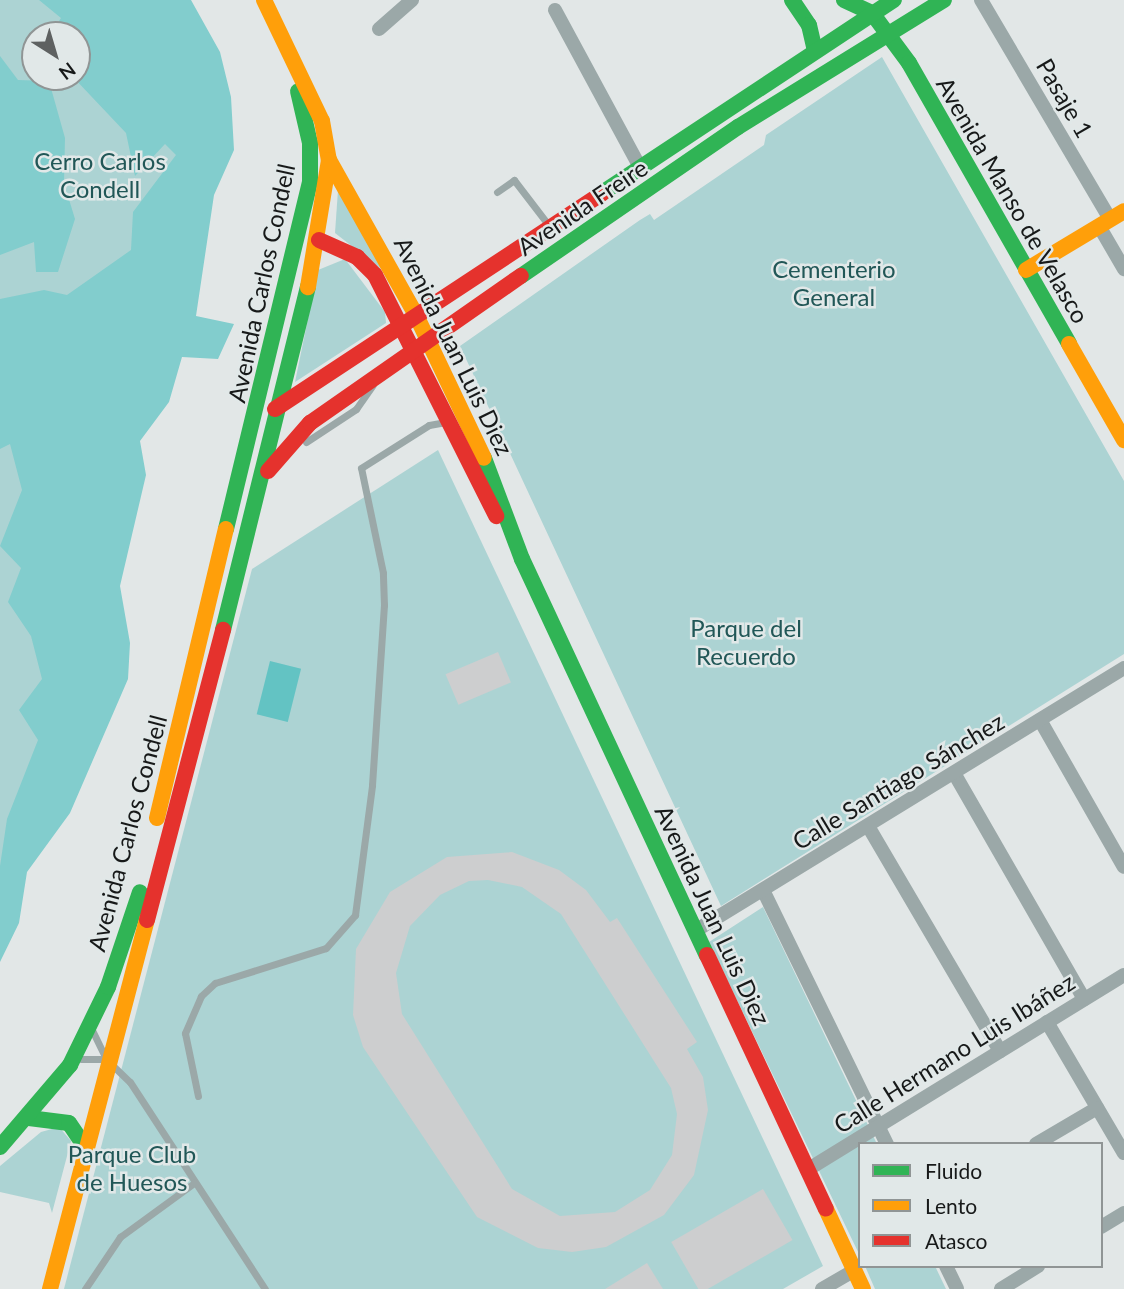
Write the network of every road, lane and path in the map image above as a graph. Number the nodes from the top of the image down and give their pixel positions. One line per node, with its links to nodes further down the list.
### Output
1 (264, 0): 13 (main road)
2 (412, 0): 10 (street)
3 (792, 0): 12 (main road)
4 (844, 0): 9 (main road, Avenida Manso de Velasco)
5 (894, 0): 9 (main road, Avenida Freire)
6 (944, 0): 11 (main road, Avenida Freire)
7 (981, 0): 18 (street, Pasaje 1)
8 (555, 10): 15 (street)
9 (872, 13): 11 (main road, Avenida Manso de Velasco); 12 (main road, Avenida Freire)
10 (379, 29)
11 (888, 32): 22 (main road, Avenida Manso de Velasco); 25 (main road, Avenida Freire)
12 (815, 51): 15 (main road, Avenida Freire)
13 (294, 68): 14 (main road, Avenida Carlos Condell); 17 (main road, Avenida Carlos Condell)
14 (329, 160): 20 (main road, Avenida Carlos Condell); 23 (main road, Avenida Juan Luis Diez)
15 (640, 167): 19 (main road, Avenida Freire)
16 (497, 192): 19 (lane)
17 (304, 208): 20 (main road); 30 (main road, Avenida Carlos Condell)
18 (1111, 219): 21 (street, Pasaje 1); 22 (main road)
19 (550, 226): 23 (main road, Avenida Freire)
20 (319, 240): 24 (main road, Avenida Juan Luis Diez); 27 (main road, Avenida Carlos Condell)
21 (1124, 269)
22 (1027, 270): 28 (main road, Avenida Manso de Velasco)
23 (416, 315): 24 (main road, Avenida Freire); 25 (main road, Avenida Juan Luis Diez)
24 (402, 324): 26 (main road, Avenida Juan Luis Diez); 27 (main road, Avenida Freire)
25 (428, 340): 26 (main road, Avenida Freire); 33 (main road, Avenida Juan Luis Diez)
26 (413, 350): 29 (main road, Avenida Juan Luis Diez); 32 (main road, Avenida Freire)
27 (282, 405): 30 (main road, Avenida Freire); 32 (main road, Avenida Carlos Condell)
28 (1119, 421): 31 (main road, Avenida Manso de Velasco)
29 (446, 422): 33 (main road, Avenida Juan Luis Diez); 48 (lane)
30 (251, 432): 44 (main road, Avenida Carlos Condell)
31 (1124, 440)
32 (264, 476): 46 (main road, Avenida Carlos Condell)
33 (522, 559): 40 (main road, Avenida Juan Luis Diez)
34 (1124, 668): 35 (street, Calle Santiago Sánchez)
35 (1040, 720): 36 (street, Calle Santiago Sánchez); 38 (street)
36 (954, 773): 37 (street, Calle Santiago Sánchez); 42 (street)
37 (868, 826): 39 (street, Calle Santiago Sánchez); 45 (street)
38 (1124, 867)
39 (763, 890): 40 (street, Calle Santiago Sánchez); 51 (street)
40 (695, 931): 57 (main road, Avenida Juan Luis Diez)
41 (1124, 975): 42 (street, Calle Hermano Luis Ibáñez)
42 (1084, 999): 43 (street, Calle Hermano Luis Ibáñez)
43 (1047, 1022): 45 (street, Calle Hermano Luis Ibáñez); 49 (street)
44 (91, 1026): 46 (lane); 47 (main road, Avenida Carlos Condell)
45 (1000, 1051): 51 (street, Calle Hermano Luis Ibáñez)
46 (109, 1061): 47 (lane); 55 (main road, Avenida Carlos Condell); 58 (lane)
47 (70, 1065): 50 (main road, Avenida Carlos Condell)
48 (198, 1096)
49 (1097, 1108): 53 (street); 56 (street)
50 (29, 1118): 54 (main road, Avenida Carlos Condell); 55 (main road)
51 (878, 1126): 52 (street); 57 (street, Calle Hermano Luis Ibáñez)
52 (886, 1142)
53 (1039, 1142)
54 (0, 1147)
55 (87, 1150): 64 (main road, Avenida Carlos Condell)
56 (1124, 1153)
57 (807, 1170): 63 (main road, Avenida Juan Luis Diez)
58 (194, 1183): 65 (lane); 66 (lane)
59 (1124, 1213): 60 (street)
60 (1103, 1226)
61 (947, 1268): 69 (street)
62 (1035, 1268): 70 (street)
63 (855, 1270): 67 (street); 68 (main road, Avenida Juan Luis Diez)
64 (50, 1289)
65 (85, 1289)
66 (265, 1289)
67 (822, 1289)
68 (863, 1289)
69 (957, 1289)
70 (1001, 1289)

